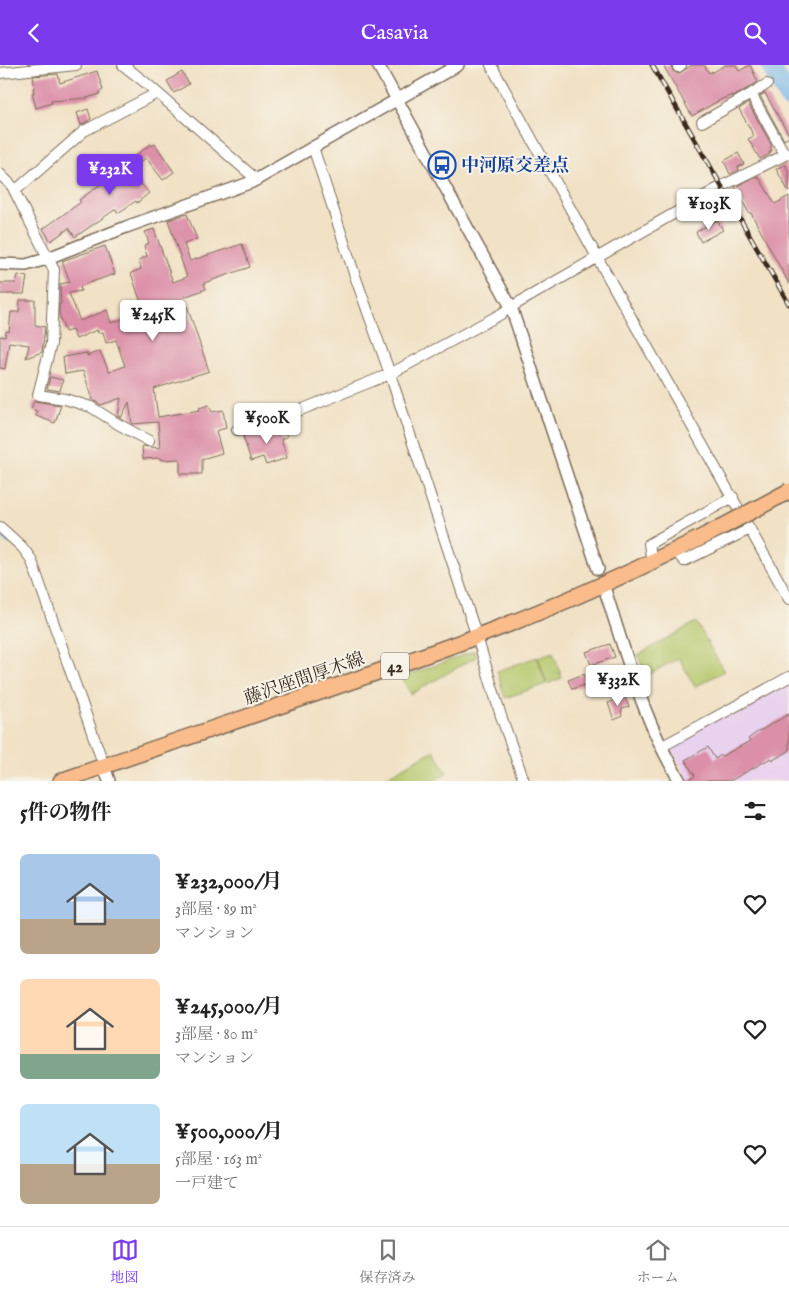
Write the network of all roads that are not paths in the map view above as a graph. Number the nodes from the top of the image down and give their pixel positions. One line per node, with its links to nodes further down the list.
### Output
1 (76, 65): 6 (street)
2 (123, 65): 8 (street)
3 (378, 65): 10 (street)
4 (458, 65): 10 (street)
5 (491, 65): 17 (street)
6 (0, 73)
7 (768, 84): 9 (street)
8 (157, 93): 15 (street); 16 (street)
9 (751, 94): 11 (street); 13 (street)
10 (397, 99): 12 (street); 20 (street)
11 (702, 122)
12 (313, 147): 15 (street); 21 (street)
13 (787, 154): 17 (street)
14 (0, 174): 16 (street)
15 (257, 180): 18 (street)
16 (15, 191): 18 (street)
17 (597, 257): 20 (street); 25 (street)
18 (48, 258): 19 (street); 23 (street)
19 (0, 264)
20 (510, 307): 21 (street); 30 (street)
21 (390, 374): 22 (street); 33 (street)
22 (237, 430)
23 (149, 441)
24 (789, 491): 28 (main road, 藤沢座間厚木線 / 42, bridge)
25 (733, 497): 27 (street); 29 (street)
26 (0, 527): 36 (street)
27 (750, 529): 28 (street); 32 (street)
28 (676, 551): 29 (main road, 藤沢座間厚木線 / 42)
29 (652, 562): 31 (main road, 藤沢座間厚木線 / 42)
30 (598, 569): 31 (street)
31 (603, 584): 33 (main road, 藤沢座間厚木線 / 42); 35 (street)
32 (789, 599)
33 (476, 637): 36 (main road, 藤沢座間厚木線 / 42); 39 (street)
34 (789, 677): 35 (street)
35 (661, 747): 40 (street)
36 (104, 766): 37 (main road, 藤沢座間厚木線 / 42); 38 (street)
37 (61, 781)
38 (109, 781)
39 (524, 781)
40 (680, 781)

